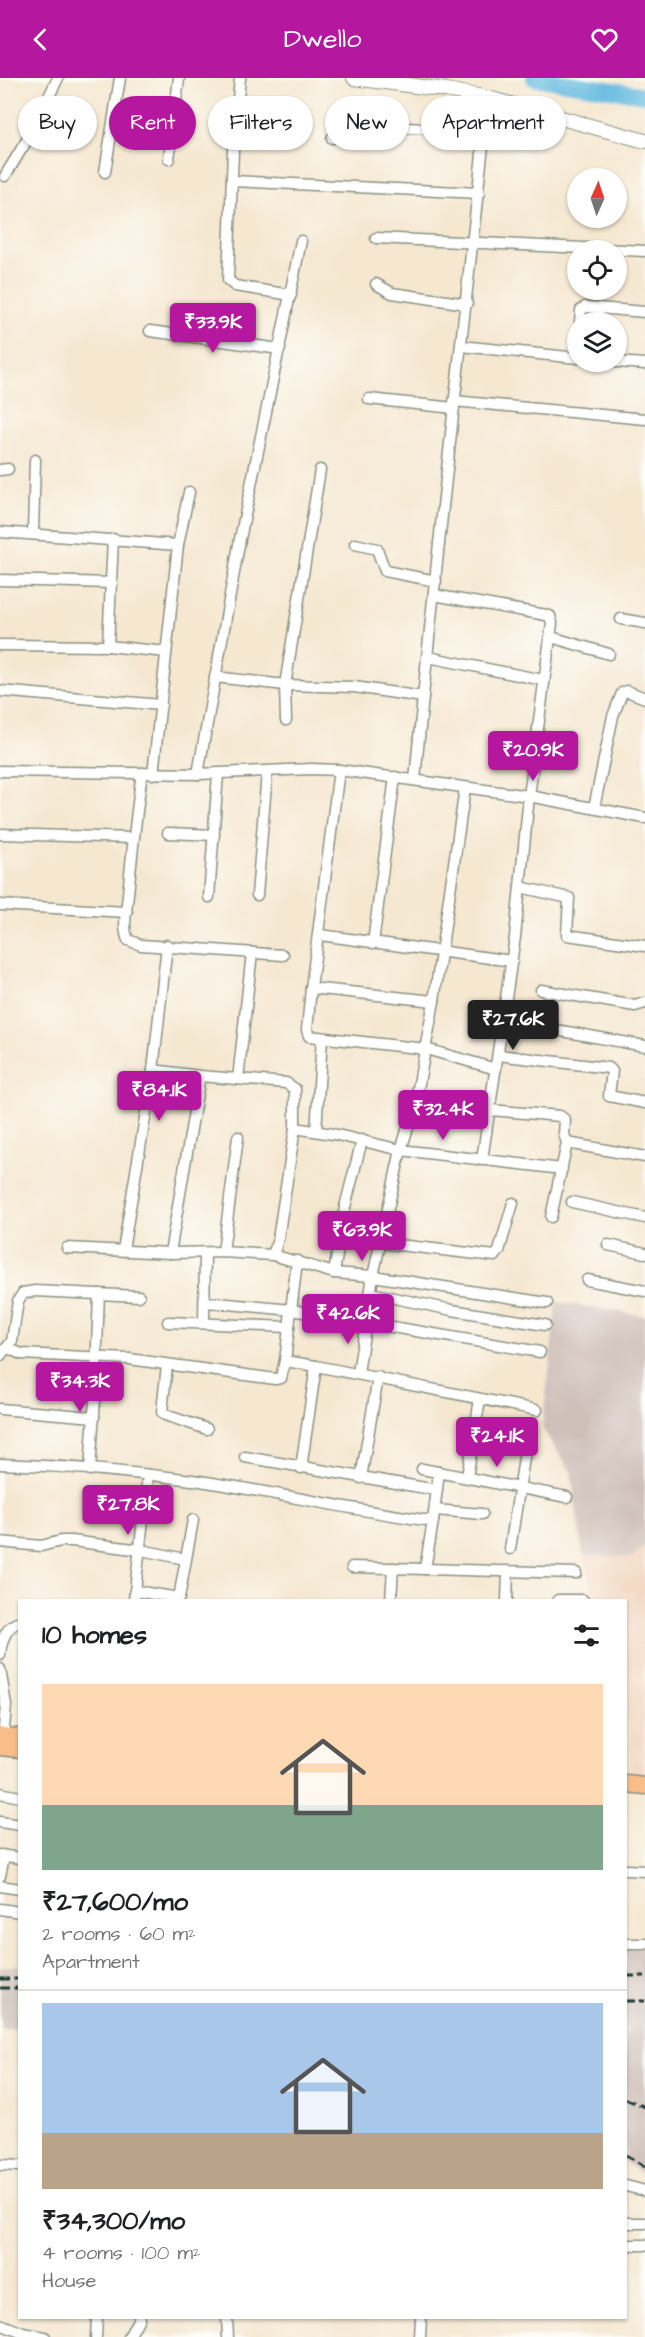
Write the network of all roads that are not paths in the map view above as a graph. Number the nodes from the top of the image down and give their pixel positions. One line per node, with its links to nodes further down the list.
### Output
1 (58, 78): 12 (street)
2 (120, 78): 11 (street)
3 (178, 78): 10 (street)
4 (240, 78): 13 (street)
5 (354, 78): 6 (street)
6 (478, 96)
7 (566, 119): 8 (street)
8 (645, 141)
9 (482, 150): 14 (street)
10 (169, 159)
11 (105, 172)
12 (5, 176)
13 (232, 181): 14 (street); 20 (street)
14 (478, 193): 17 (street)
15 (376, 238): 17 (street)
16 (302, 241): 20 (street)
17 (474, 241): 18 (street); 21 (street)
18 (645, 251)
19 (376, 284): 21 (street)
20 (291, 295): 26 (street)
21 (467, 304): 25 (street)
22 (582, 312): 23 (street)
23 (645, 312)
24 (150, 331): 26 (street)
25 (461, 346): 27 (street); 31 (street)
26 (280, 349): 53 (street)
27 (567, 353)
28 (627, 363): 29 (street)
29 (645, 364)
30 (369, 399): 31 (street)
31 (454, 404): 32 (street); 42 (street)
32 (645, 419)
33 (35, 460): 37 (street)
34 (320, 470): 55 (street)
35 (189, 492): 39 (street)
36 (0, 532): 37 (street)
37 (33, 533): 38 (street)
38 (113, 539): 39 (street); 43 (street)
39 (178, 544): 50 (street)
40 (355, 544): 42 (street)
41 (0, 580): 43 (street)
42 (436, 580): 44 (street)
43 (112, 583): 49 (street)
44 (434, 595): 47 (street); 52 (street)
45 (621, 619): 46 (street)
46 (645, 624)
47 (551, 637): 51 (street); 54 (street)
48 (0, 645): 49 (street)
49 (108, 646): 50 (street)
50 (166, 652): 59 (street)
51 (609, 654)
52 (428, 657): 54 (street); 57 (street)
53 (215, 677): 55 (street); 65 (street)
54 (543, 681): 70 (street)
55 (285, 685): 57 (street); 60 (street)
56 (0, 692): 59 (street)
57 (423, 696): 68 (street)
58 (645, 698): 71 (street)
59 (161, 705): 64 (street)
60 (286, 720)
61 (339, 770): 63 (street); 67 (street); 82 (street)
62 (0, 771): 64 (street)
63 (267, 772): 66 (street); 78 (street)
64 (147, 773): 65 (street); 76 (street)
65 (198, 774): 66 (street)
66 (218, 774): 75 (street)
67 (394, 777): 68 (street); 83 (street)
68 (415, 780): 69 (street)
69 (465, 788): 70 (street); 86 (street)
70 (529, 796): 71 (street); 77 (street)
71 (594, 808): 72 (street)
72 (645, 818)
73 (168, 833): 75 (street)
74 (0, 834): 76 (street)
75 (214, 835): 79 (street)
76 (133, 838): 81 (street)
77 (520, 887): 85 (street); 89 (street)
78 (257, 895)
79 (209, 897)
80 (0, 905): 81 (street)
81 (127, 912): 84 (street)
82 (320, 935): 83 (street); 90 (street)
83 (373, 943): 86 (street)
84 (167, 945): 87 (street); 100 (street)
85 (645, 946)
86 (440, 952): 89 (street); 92 (street)
87 (252, 953): 88 (street); 102 (street)
88 (283, 955)
89 (512, 961): 98 (street)
90 (312, 988): 92 (street); 95 (street)
91 (541, 990): 93 (street)
92 (434, 1001): 97 (street)
93 (645, 1003)
94 (556, 1030): 96 (street)
95 (322, 1038): 97 (street); 106 (street)
96 (645, 1046)
97 (426, 1049): 99 (street); 110 (street)
98 (498, 1055): 99 (street); 103 (street)
99 (496, 1069): 104 (street)
100 (153, 1070): 101 (street); 121 (street)
101 (200, 1076): 102 (street); 124 (street)
102 (237, 1079): 105 (street)
103 (645, 1103)
104 (490, 1110): 109 (street); 112 (street)
105 (296, 1128): 106 (street); 126 (street)
106 (316, 1131): 108 (street)
107 (238, 1137): 123 (street)
108 (362, 1140): 110 (street); 128 (street)
109 (567, 1143): 111 (street); 113 (street)
110 (401, 1150): 112 (street); 118 (street)
111 (645, 1157)
112 (482, 1160): 113 (street)
113 (562, 1169): 116 (street)
114 (572, 1202): 117 (street)
115 (513, 1203): 118 (street)
116 (551, 1217)
117 (645, 1218)
118 (381, 1244): 129 (street)
119 (608, 1245): 125 (street)
120 (67, 1248): 121 (street)
121 (123, 1250): 124 (street)
122 (205, 1252): 123 (street); 124 (street); 135 (street)
123 (223, 1252): 126 (street)
124 (170, 1253)
125 (645, 1253)
126 (273, 1255): 127 (street)
127 (297, 1261): 128 (street); 137 (street)
128 (334, 1273): 129 (street)
129 (373, 1276): 132 (street); 136 (street)
130 (588, 1280): 131 (street)
131 (645, 1291)
132 (370, 1293): 138 (street); 141 (street)
133 (99, 1294): 134 (street); 143 (street); 145 (street)
134 (139, 1296)
135 (206, 1302): 137 (street); 140 (street)
136 (547, 1303)
137 (292, 1310): 138 (street); 142 (street)
138 (366, 1321): 144 (street); 149 (street)
139 (168, 1322): 140 (street)
140 (204, 1322): 142 (street)
141 (545, 1325)
142 (289, 1327): 146 (street)
143 (4, 1352): 145 (street)
144 (540, 1352)
145 (96, 1357): 147 (street); 154 (street)
146 (285, 1361): 147 (street); 148 (street)
147 (167, 1365): 155 (street)
148 (316, 1366): 149 (street); 159 (street)
149 (358, 1373): 150 (street)
150 (378, 1377): 151 (street); 165 (street)
151 (480, 1399): 153 (street); 164 (street)
152 (0, 1409): 154 (street)
153 (537, 1410)
154 (94, 1416): 161 (street)
155 (207, 1429)
156 (526, 1445): 166 (street)
157 (246, 1457): 159 (street)
158 (0, 1464): 161 (street)
159 (301, 1468): 165 (street)
160 (422, 1468): 162 (street)
161 (90, 1470): 163 (street)
162 (439, 1472): 164 (street); 167 (street)
163 (148, 1475): 170 (street); 174 (street)
164 (466, 1477): 166 (street)
165 (361, 1478): 167 (street)
166 (519, 1487): 168 (street); 173 (street)
167 (437, 1490): 170 (street)
168 (567, 1497)
169 (482, 1514): 170 (street)
170 (434, 1515): 178 (street)
171 (193, 1520): 175 (street)
172 (0, 1542): 174 (street)
173 (510, 1549)
174 (141, 1550): 175 (street); 181 (street)
175 (185, 1559): 181 (street)
176 (352, 1567): 177 (street)
177 (393, 1568): 178 (street); 182 (street)
178 (425, 1569): 179 (street)
179 (508, 1571): 180 (street); 183 (street)
180 (576, 1574)
181 (135, 1596)
182 (391, 1599)
183 (507, 1599)
184 (18, 1623): 185 (street)
185 (0, 1655)
186 (0, 1669): 187 (street)
187 (4, 1742): 188 (main road)
188 (18, 1748)
189 (627, 1784): 190 (main road)
190 (645, 1786)
191 (0, 1793): 194 (street)
192 (627, 1794): 193 (main road)
193 (645, 1795)
194 (18, 1797)
195 (0, 1822): 196 (street)
196 (18, 1825)
197 (2, 1856): 198 (street); 201 (street)
198 (18, 1858)
199 (627, 1870): 200 (street)
200 (645, 1871)
201 (0, 1876)
202 (0, 1886): 203 (street)
203 (18, 1889)
204 (0, 1909): 205 (street)
205 (18, 1912)
206 (627, 1944): 207 (street)
207 (645, 1944)
208 (0, 2165): 209 (street)
209 (18, 2166)
210 (627, 2186): 211 (street)
211 (645, 2191)
212 (627, 2223): 213 (street)
213 (645, 2223)
214 (645, 2245): 215 (street)
215 (627, 2246)
216 (97, 2319): 222 (street)
217 (138, 2319): 223 (street)
218 (227, 2319): 224 (street)
219 (421, 2319): 225 (street)
220 (0, 2324): 221 (street)
221 (45, 2337)
222 (96, 2337)
223 (129, 2337)
224 (228, 2337)
225 (420, 2337)

